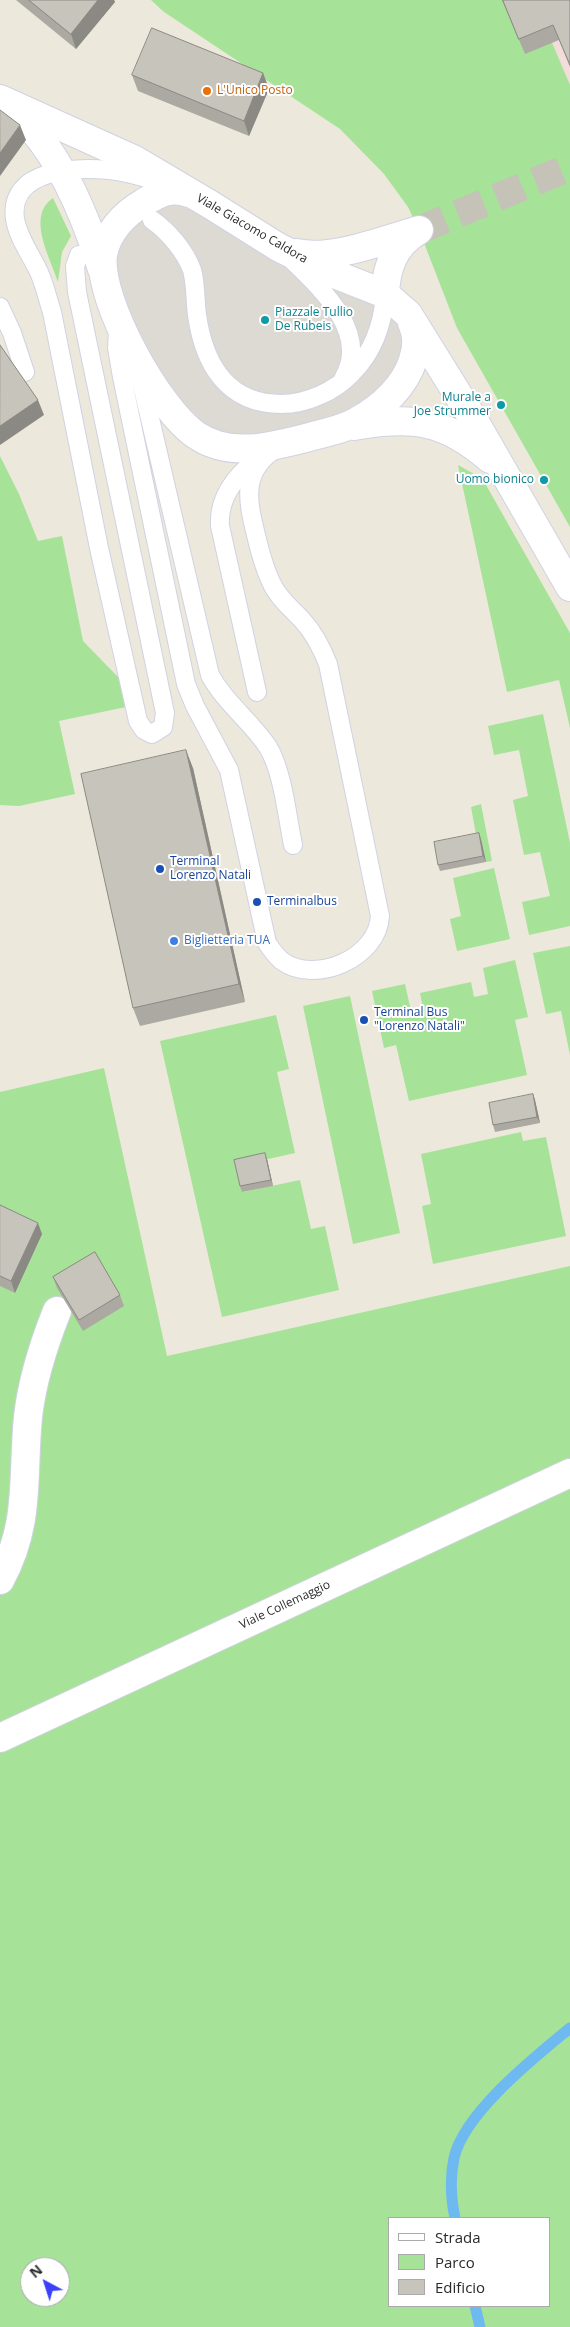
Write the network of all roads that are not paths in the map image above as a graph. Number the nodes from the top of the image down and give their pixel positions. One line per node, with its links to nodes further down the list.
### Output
1 (1, 100): 2 (main road, Viale Giacomo Caldora); 3 (main road, Viale Giacomo Caldora)
2 (61, 171): 3 (lane); 6 (lane); 7 (main road, Viale Giacomo Caldora)
3 (196, 196): 5 (main road, Viale Giacomo Caldora); 7 (main road)
4 (152, 220): 14 (lane)
5 (278, 247): 8 (main road, Viale Giacomo Caldora); 8 (main road); 14 (lane)
6 (79, 255)
7 (104, 274): 10 (main road)
8 (384, 294): 11 (main road, Viale Giacomo Caldora); 14 (lane)
9 (0, 307): 13 (lane)
10 (118, 318): 12 (main road); 16 (lane)
11 (412, 322): 15 (main road); 17 (main road, Viale Giacomo Caldora)
12 (136, 356): 16 (main road); 20 (lane)
13 (25, 372)
14 (338, 386)
15 (338, 430): 16 (main road); 17 (main road, Viale Giacomo Caldora)
16 (281, 444): 19 (lane)
17 (508, 478): 18 (main road, Viale Giacomo Caldora)
18 (570, 587)
19 (257, 692)
20 (293, 845)
21 (57, 1311): 23 (main road)
22 (570, 1473): 24 (main road, Viale Collemaggio)
23 (0, 1580)
24 (0, 1738)

